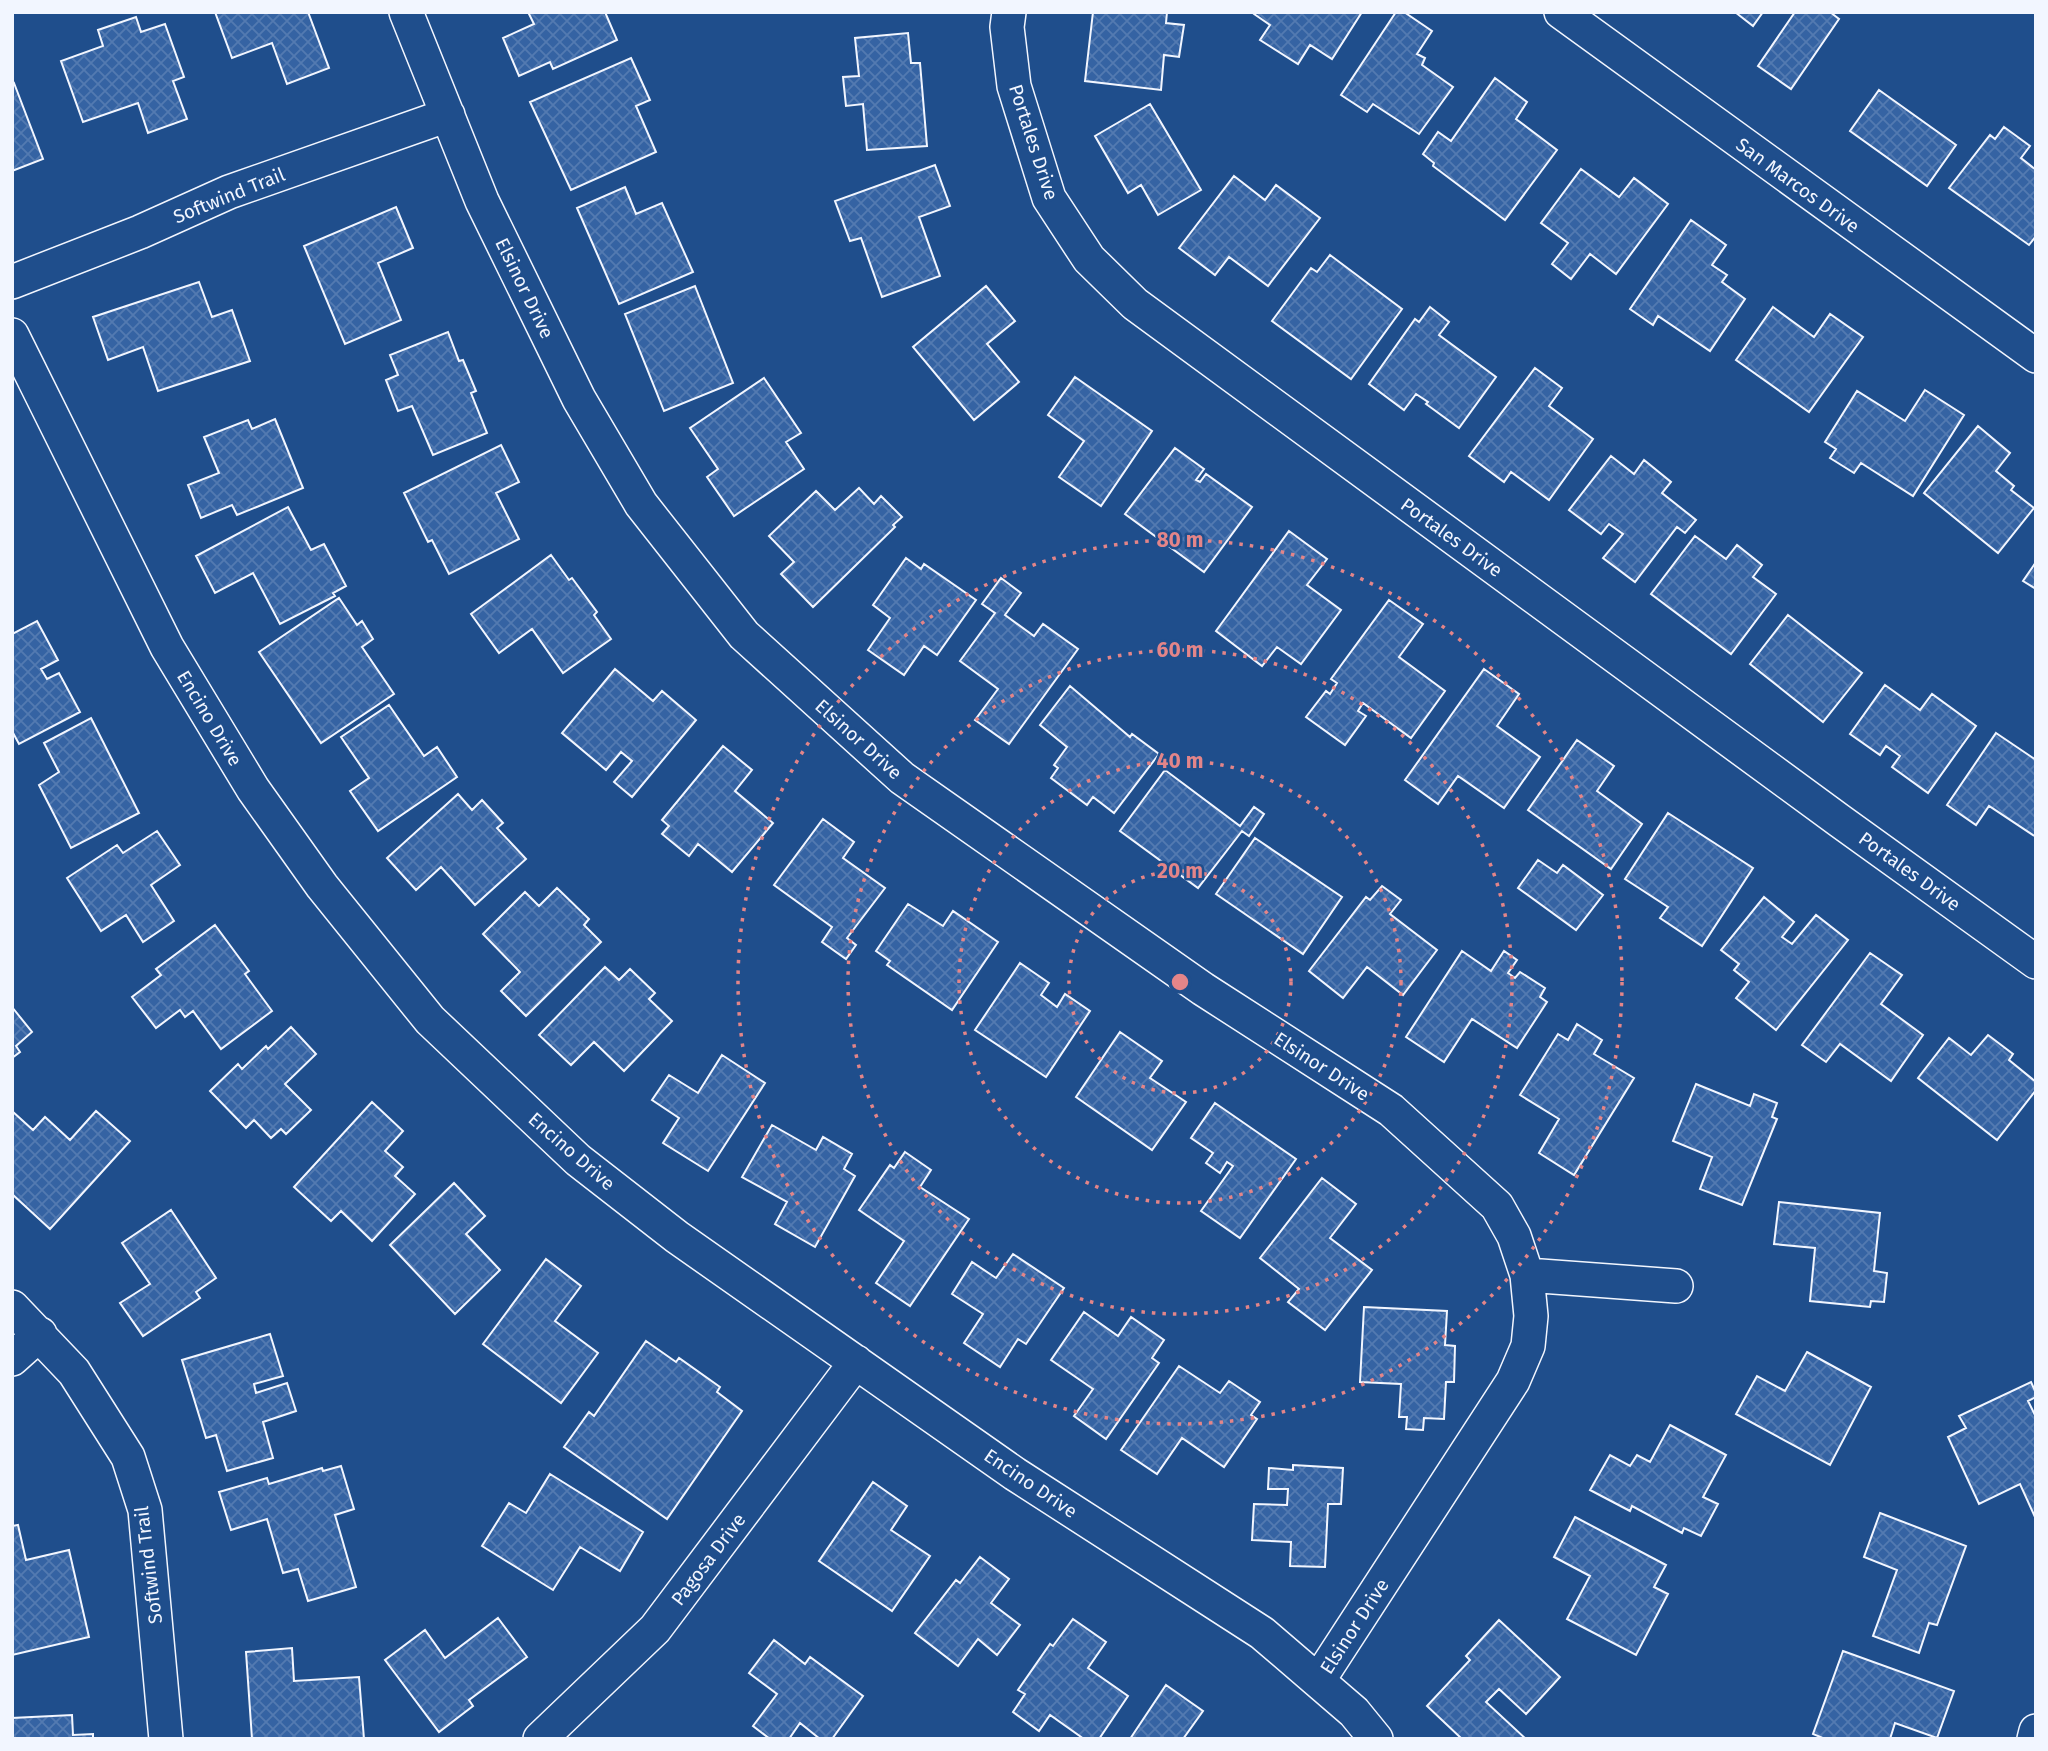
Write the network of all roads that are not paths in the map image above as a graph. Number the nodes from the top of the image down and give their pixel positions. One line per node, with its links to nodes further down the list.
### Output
1 (406, 12): 4 (street, Elsinor Drive)
2 (1009, 12): 8 (street, Portales Drive)
3 (1561, 12): 7 (street, San Marcos Drive)
4 (448, 116): 5 (street, Softwind Trail); 9 (street, Elsinor Drive)
5 (12, 282)
6 (12, 335): 14 (street, Encino Drive)
7 (2036, 356)
8 (2036, 962)
9 (1527, 1275): 10 (street); 15 (street, Elsinor Drive)
10 (1676, 1286)
11 (12, 1307): 12 (street, Softwind Trail)
12 (40, 1334): 13 (street); 17 (street, Softwind Trail)
13 (12, 1359)
14 (856, 1362): 15 (street, Encino Drive); 18 (street, Pagosa Drive)
15 (1318, 1681): 19 (street, Encino Drive)
16 (2036, 1731): 20 (street)
17 (166, 1739)
18 (540, 1739)
19 (1376, 1739)
20 (2034, 1739)

